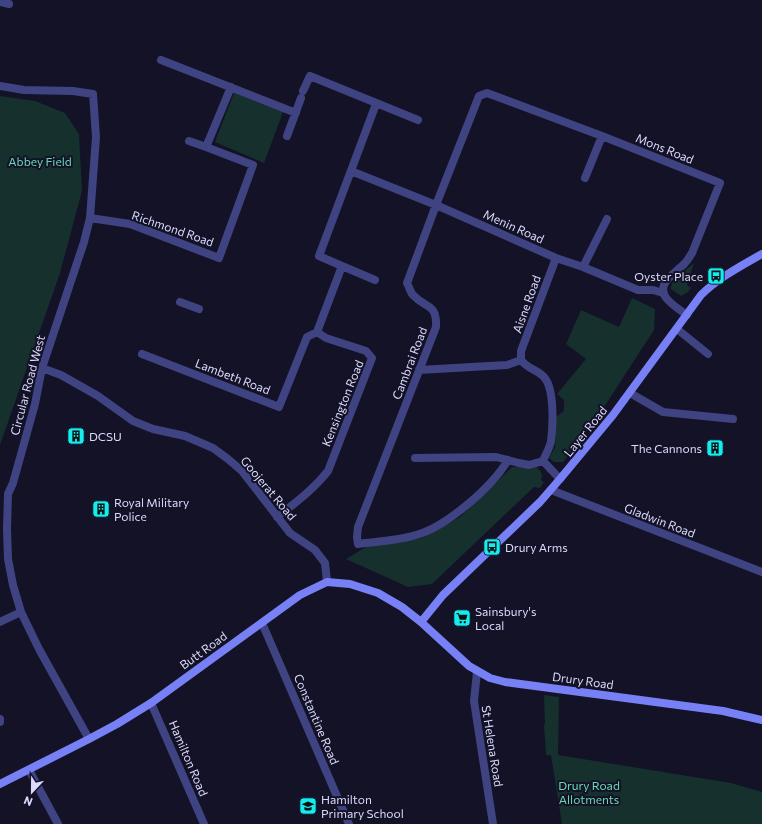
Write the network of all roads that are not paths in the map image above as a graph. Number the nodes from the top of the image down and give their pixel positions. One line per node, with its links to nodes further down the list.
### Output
1 (0, 2): 2 (street)
2 (9, 4)
3 (161, 60): 5 (street)
4 (0, 86): 17 (street, Circular Road West)
5 (231, 87): 8 (street); 13 (street)
6 (486, 93): 11 (street, Mons Road); 16 (street, Cambrai Road)
7 (376, 104): 8 (street); 9 (street); 14 (street)
8 (296, 113): 10 (street)
9 (418, 120)
10 (287, 136)
11 (602, 136): 15 (street); 24 (street, Mons Road)
12 (189, 141): 13 (street, Richmond Road)
13 (206, 147): 17 (street, Richmond Road)
14 (351, 171): 16 (street, Menin Road); 21 (street)
15 (585, 178)
16 (436, 205): 20 (street, Menin Road); 34 (street, Cambrai Road)
17 (90, 218): 33 (street, Circular Road West)
18 (607, 219): 22 (street)
19 (762, 254): 27 (main road, Layer Road)
20 (556, 258): 22 (street, Menin Road); 32 (street, Aisne Road)
21 (342, 266): 23 (street); 29 (street)
22 (583, 267): 24 (street, Menin Road)
23 (375, 280)
24 (663, 293): 27 (street)
25 (180, 302): 26 (street)
26 (199, 309)
27 (686, 315): 28 (main road, Layer Road)
28 (677, 329): 31 (street); 35 (main road, Layer Road)
29 (317, 332): 30 (street, Lambeth Road); 43 (street, Kensington Road)
30 (142, 354)
31 (708, 354)
32 (522, 360): 34 (street); 39 (street)
33 (42, 368): 42 (street, Circular Road West); 43 (street, Goojerat Road)
34 (419, 370): 38 (street, Cambrai Road)
35 (630, 393): 36 (street); 40 (main road, Layer Road)
36 (733, 419)
37 (415, 458): 38 (street)
38 (508, 460): 39 (street)
39 (543, 461): 40 (street)
40 (560, 479): 41 (main road, Layer Road)
41 (551, 490): 44 (street, Gladwin Road); 48 (main road, Layer Road)
42 (4, 494): 46 (street, Circular Road West)
43 (277, 517): 45 (street, Goojerat Road)
44 (762, 572)
45 (327, 582): 48 (main road); 49 (main road, Butt Road)
46 (21, 612): 47 (street); 53 (street, Circular Road West)
47 (0, 622)
48 (420, 622): 50 (main road, Drury Road)
49 (262, 623): 51 (main road, Butt Road); 58 (street, Constantine Road)
50 (477, 672): 52 (main road, Drury Road); 59 (street, St Helena Road)
51 (151, 703): 53 (main road, Butt Road); 57 (street, Hamilton Road)
52 (762, 720)
53 (89, 739): 54 (main road, Butt Road)
54 (29, 770): 55 (main road, Butt Road); 56 (street)
55 (0, 784)
56 (58, 824)
57 (204, 824)
58 (349, 824)
59 (493, 824)

